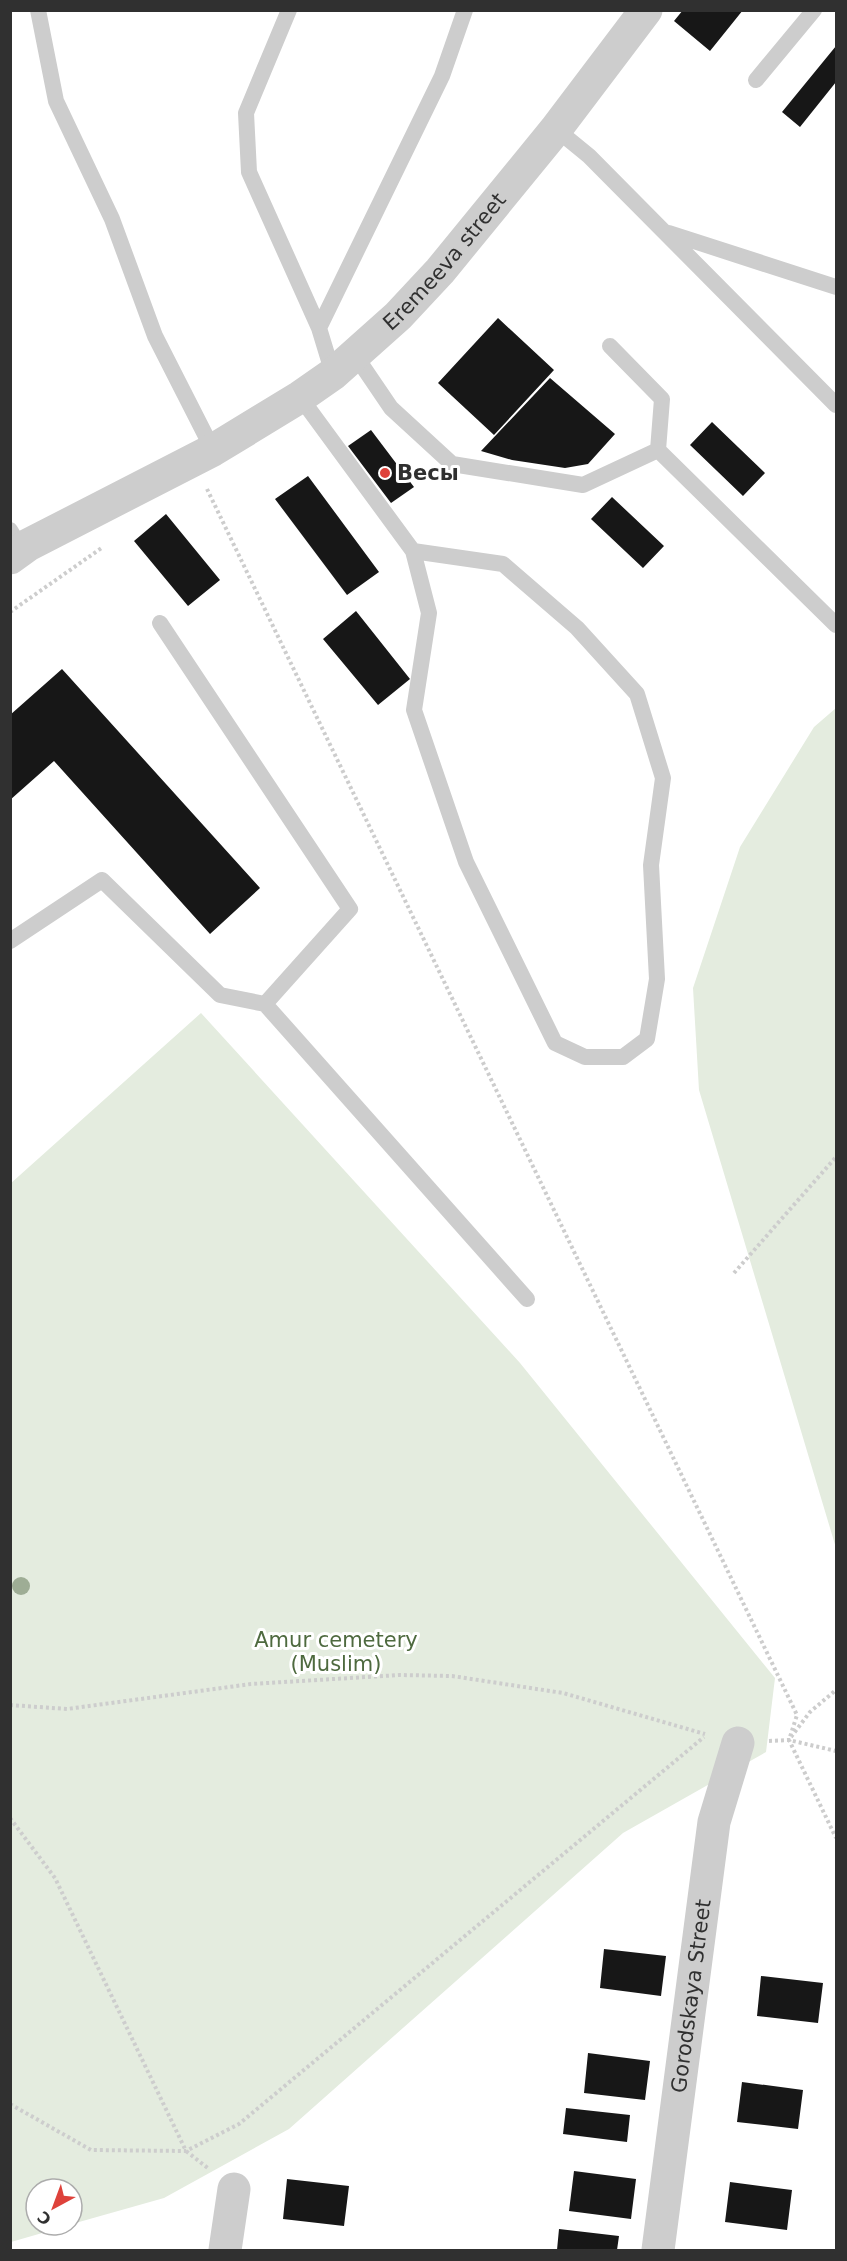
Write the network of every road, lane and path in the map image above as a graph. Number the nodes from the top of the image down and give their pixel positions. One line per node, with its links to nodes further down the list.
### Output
1 (38, 10): 15 (lane)
2 (289, 10): 10 (lane)
3 (465, 10): 10 (lane)
4 (646, 10): 7 (street, Eremeeva street)
5 (814, 10): 6 (lane)
6 (756, 80)
7 (556, 129): 8 (lane); 12 (street, Eremeeva street)
8 (665, 232): 9 (lane); 14 (lane)
9 (837, 287)
10 (320, 328): 12 (lane)
11 (610, 346): 16 (lane)
12 (344, 365): 13 (street, Eremeeva street); 16 (lane)
13 (300, 397): 15 (street, Eremeeva street); 19 (lane)
14 (837, 405)
15 (213, 450): 18 (street)
16 (658, 450): 21 (lane)
17 (207, 488): 29 (path)
18 (14, 541)
19 (413, 551): 19 (lane)
20 (160, 623): 23 (lane)
21 (837, 625)
22 (10, 941): 23 (lane)
23 (265, 1004): 26 (lane)
24 (837, 1157): 25 (path)
25 (734, 1273)
26 (527, 1299)
27 (837, 1690): 29 (path)
28 (10, 1705): 35 (path)
29 (789, 1740): 30 (path); 31 (path); 33 (path)
30 (738, 1743): 38 (street, Gorodskaya Street)
31 (837, 1751)
32 (10, 1818): 35 (path)
33 (837, 1838)
34 (10, 2104): 35 (path)
35 (186, 2151): 36 (path)
36 (234, 2189): 37 (street)
37 (225, 2250)
38 (658, 2250)

